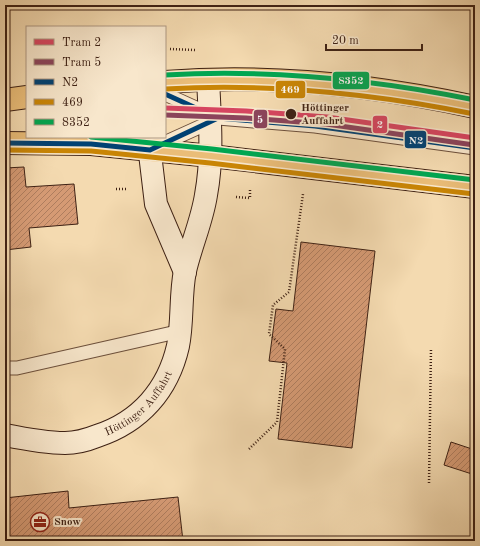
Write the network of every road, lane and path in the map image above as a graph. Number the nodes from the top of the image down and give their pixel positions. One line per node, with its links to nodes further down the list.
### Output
1 (208, 80): 2 (main road); 6 (main road); 7 (street, Höttinger Auffahrt)
2 (166, 82)
3 (166, 95): 7 (lane)
4 (26, 97): 5 (main road)
5 (5, 100)
6 (475, 107)
7 (212, 118): 8 (lane); 12 (lane); 13 (street, Höttinger Auffahrt)
8 (166, 136)
9 (162, 138): 11 (lane)
10 (5, 143): 11 (main road)
11 (149, 143): 13 (main road); 20 (street, Höttinger Auffahrt)
12 (475, 148)
13 (211, 156): 14 (main road); 20 (street, Höttinger Auffahrt)
14 (307, 168): 16 (main road); 25 (path)
15 (250, 186): 19 (path)
16 (475, 187)
17 (116, 189): 18 (path)
18 (131, 190)
19 (236, 197)
20 (185, 272): 21 (street, Höttinger Auffahrt)
21 (181, 331): 23 (lane); 24 (street, Höttinger Auffahrt)
22 (431, 348): 26 (path)
23 (5, 368)
24 (5, 435)
25 (249, 449)
26 (429, 483)

